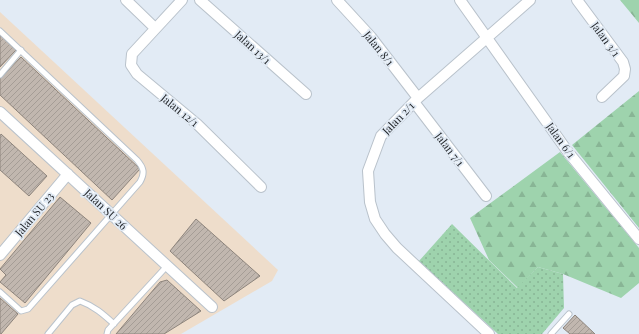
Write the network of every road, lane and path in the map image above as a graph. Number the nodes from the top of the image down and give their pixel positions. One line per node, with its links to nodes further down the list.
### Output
1 (126, 0): 8 (street)
2 (182, 0): 8 (street, Jalan 12/1)
3 (200, 0): 13 (street, Jalan 13/1)
4 (337, 0): 15 (street, Jalan 8/1)
5 (460, 0): 10 (street, Jalan 6/1)
6 (530, 0): 10 (street, Jalan 2/1)
7 (577, 0): 14 (street, Jalan 3/1)
8 (155, 28): 18 (street, Jalan 12/1)
9 (0, 31): 11 (lane)
10 (487, 37): 15 (street, Jalan 2/1); 21 (street, Jalan 6/1)
11 (21, 50): 12 (lane); 20 (lane)
12 (0, 75)
13 (306, 94)
14 (602, 97)
15 (416, 100): 19 (street, Jalan 7/1); 30 (street, Jalan 2/1)
16 (0, 112): 17 (street, Jalan SU 26)
17 (68, 174): 20 (street, Jalan SU 26); 22 (street, Jalan SU 23)
18 (261, 187)
19 (486, 196)
20 (112, 215): 23 (street, Jalan SU 26); 24 (lane)
21 (639, 239)
22 (0, 255)
23 (167, 266): 25 (street, Jalan SU 26); 27 (lane)
24 (0, 292)
25 (212, 307)
26 (569, 314): 31 (lane)
27 (114, 324): 28 (lane); 29 (lane)
28 (48, 334)
29 (107, 334)
30 (489, 334)
31 (551, 334)

